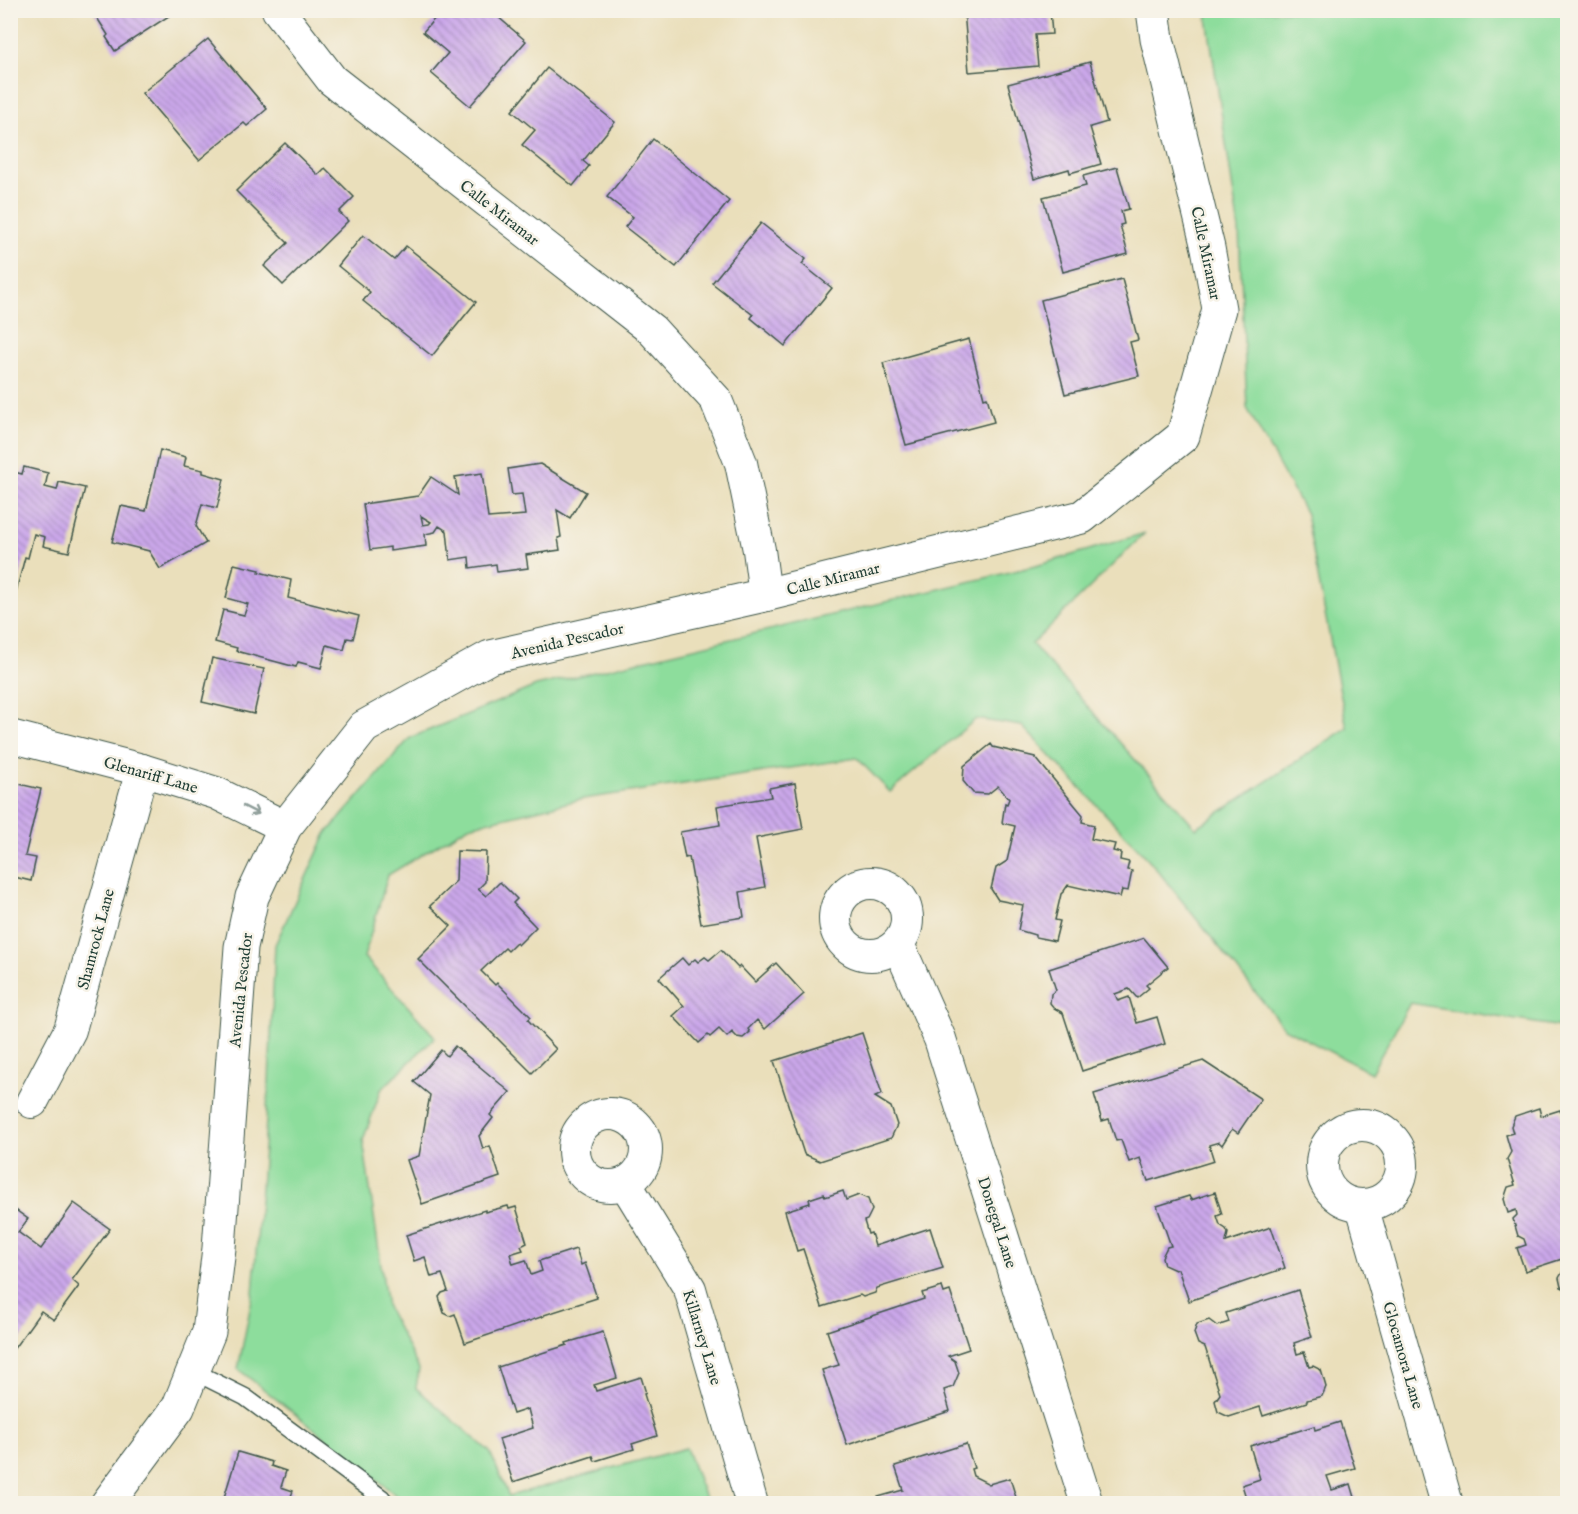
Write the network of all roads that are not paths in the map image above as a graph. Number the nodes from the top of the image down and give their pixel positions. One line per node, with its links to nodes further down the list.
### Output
1 (278, 10): 3 (street, Calle Miramar)
2 (1153, 10): 3 (street, Calle Miramar)
3 (765, 595): 6 (street, Avenida Pescador)
4 (10, 736): 5 (street, Glenariff Lane)
5 (141, 770): 6 (street, Glenariff Lane, one-way to 6); 8 (street, Shamrock Lane)
6 (285, 827): 11 (street, Avenida Pescador)
7 (898, 944): 15 (street, Donegal Lane)
8 (32, 1102)
9 (625, 1183): 14 (street, Killarney Lane)
10 (1362, 1206): 16 (street, Glocamora Lane)
11 (194, 1371): 12 (street, Avenida Pescador); 13 (lane)
12 (107, 1503)
13 (387, 1503)
14 (752, 1503)
15 (1087, 1503)
16 (1447, 1503)

